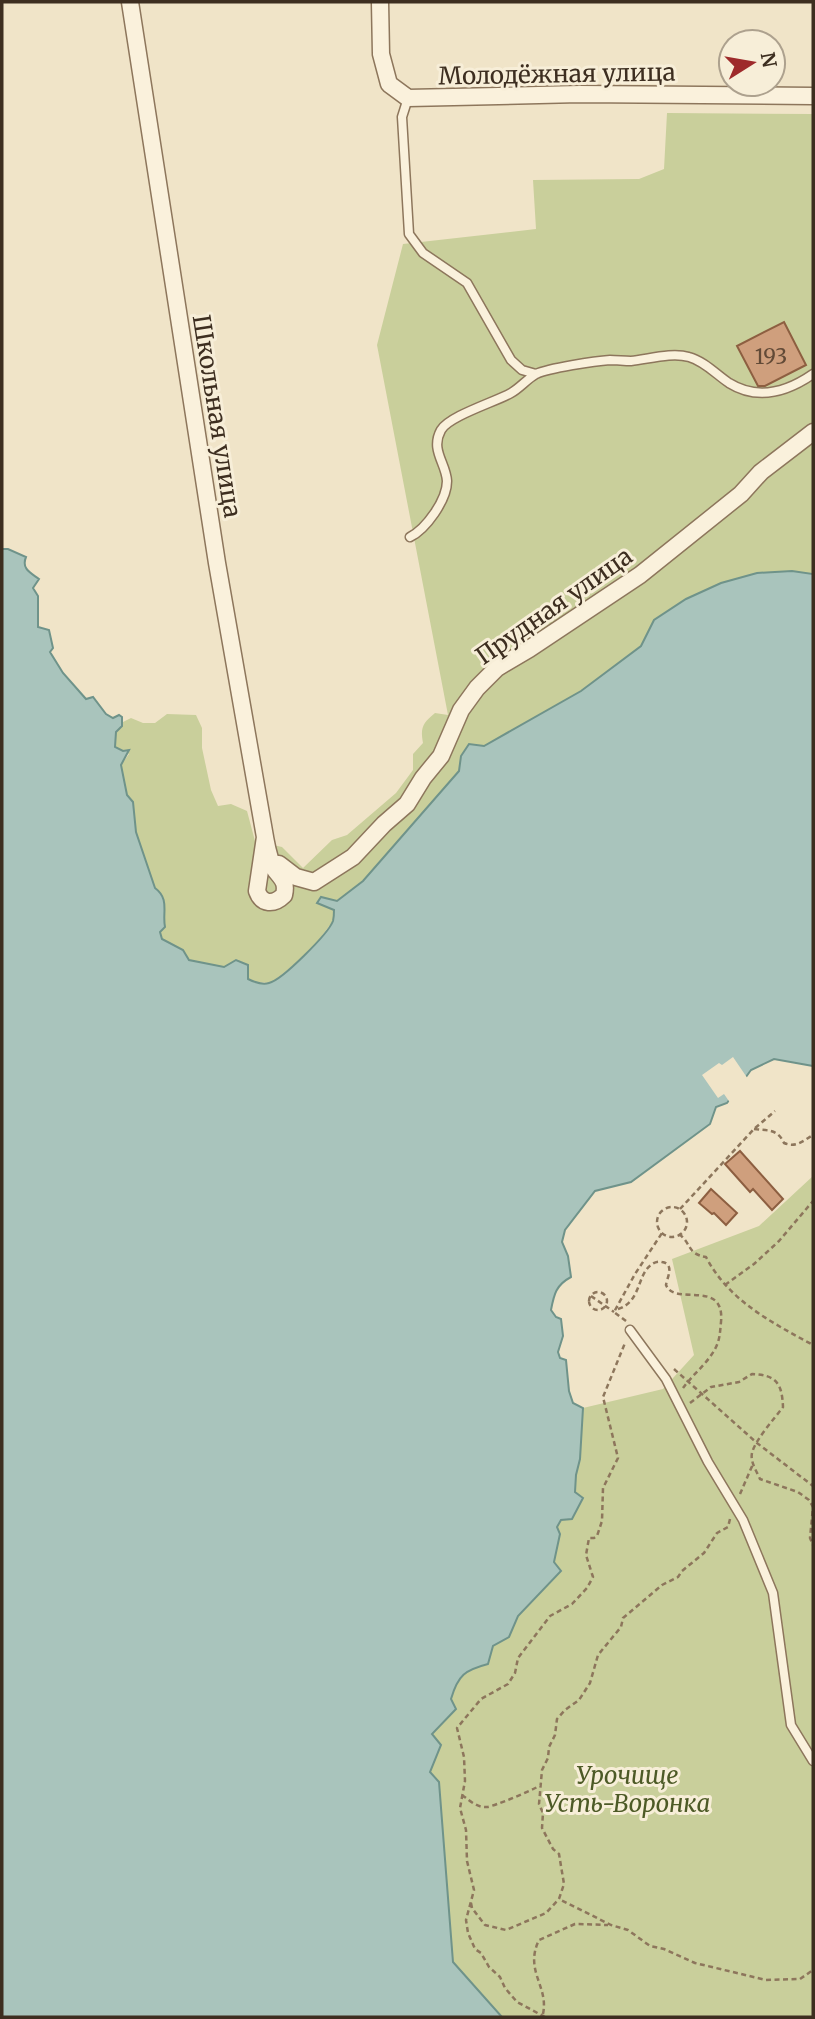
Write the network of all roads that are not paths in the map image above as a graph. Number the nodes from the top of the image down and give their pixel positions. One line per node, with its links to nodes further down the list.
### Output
1 (130, 2): 9 (street, Школьная улица)
2 (380, 2): 4 (street, Молодёжная улица)
3 (813, 96): 4 (street, Молодёжная улица)
4 (408, 98): 5 (lane)
5 (536, 374): 6 (lane); 8 (lane)
6 (813, 374)
7 (813, 432): 9 (street, Прудная улица)
8 (410, 537)
9 (265, 837)
10 (630, 1330): 11 (lane)
11 (813, 1761)

